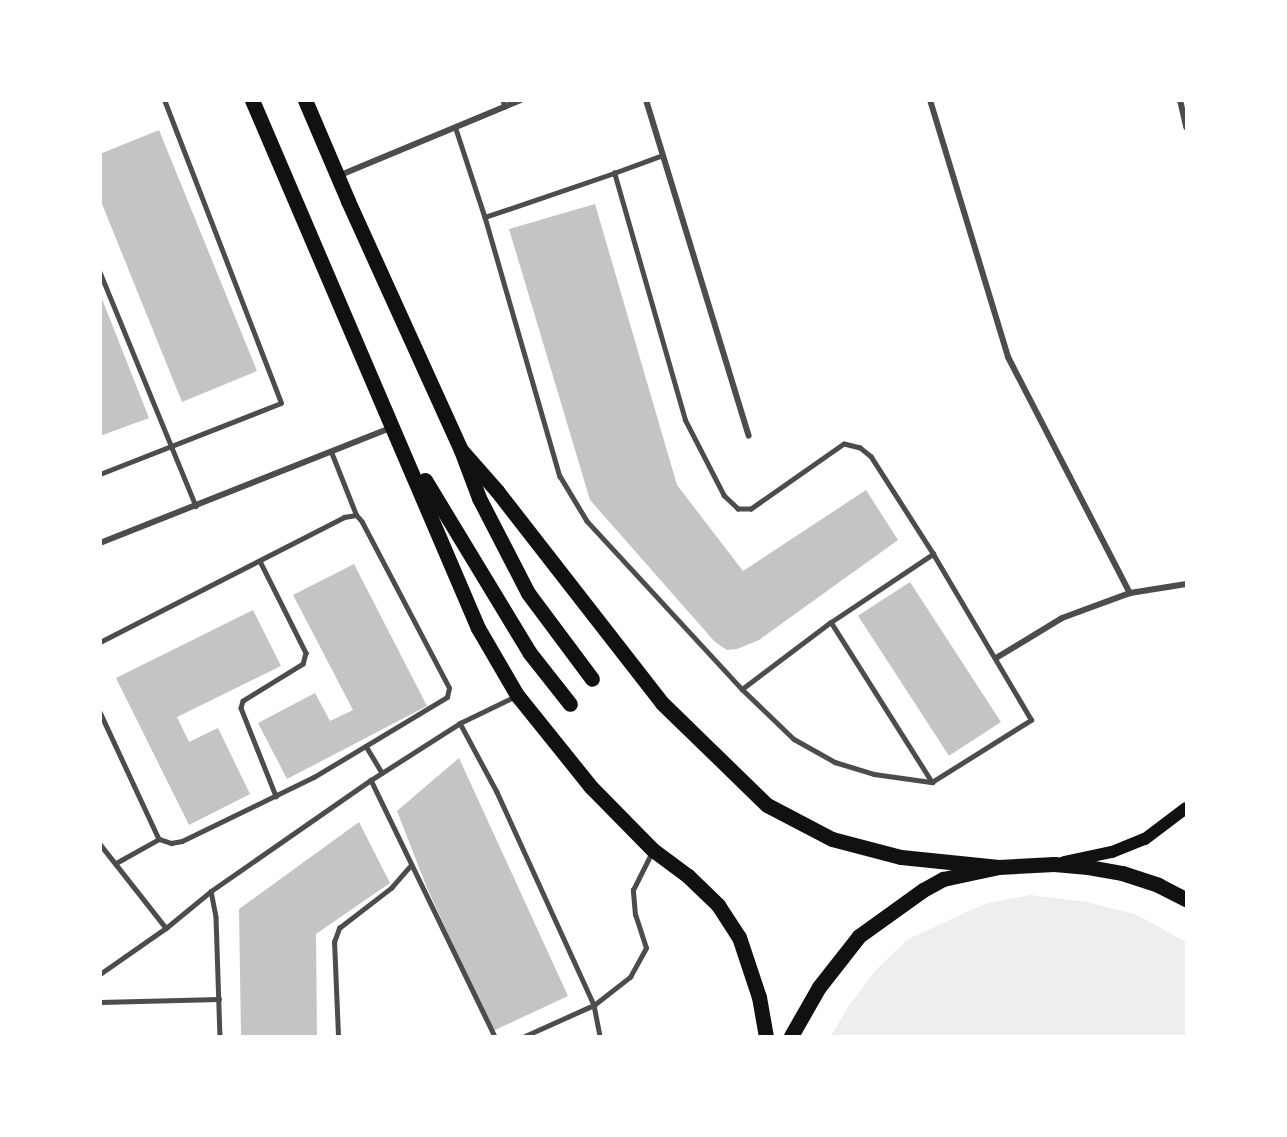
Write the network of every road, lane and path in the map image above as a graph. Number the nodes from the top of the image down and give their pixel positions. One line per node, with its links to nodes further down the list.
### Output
1 (164, 100): 18 (lane)
2 (252, 100): 16 (main road)
3 (305, 100): 13 (main road)
4 (521, 100): 8 (street)
5 (646, 100): 11 (street)
6 (930, 100): 28 (street)
7 (1180, 100): 9 (street)
8 (504, 104): 10 (street)
9 (1186, 127)
10 (456, 129): 13 (street); 14 (lane)
11 (664, 154): 12 (lane); 17 (street)
12 (614, 173): 14 (lane); 25 (lane)
13 (337, 176): 19 (main road)
14 (485, 217): 33 (lane)
15 (100, 272): 18 (lane)
16 (393, 427): 20 (street); 34 (main road); 35 (main road)
17 (749, 436)
18 (173, 445): 21 (lane); 22 (lane)
19 (461, 450): 32 (main road); 50 (main road)
20 (331, 452): 22 (street); 23 (lane)
21 (100, 474)
22 (196, 506): 24 (street)
23 (356, 515): 26 (lane); 38 (lane)
24 (100, 543)
25 (933, 554): 29 (lane); 31 (lane)
26 (260, 561): 30 (lane); 42 (lane)
27 (1186, 584): 28 (street)
28 (1130, 592): 31 (street)
29 (831, 622): 33 (lane); 41 (lane)
30 (100, 642)
31 (996, 658): 41 (lane)
32 (592, 679)
33 (742, 689): 41 (lane)
34 (517, 695): 37 (lane); 46 (main road)
35 (570, 704)
36 (100, 712): 44 (lane)
37 (460, 723): 39 (lane); 57 (lane)
38 (366, 746): 39 (lane); 42 (lane)
39 (382, 773): 40 (lane)
40 (371, 780): 49 (lane); 51 (lane)
41 (932, 782)
42 (276, 796): 44 (lane)
43 (1186, 808): 48 (main road)
44 (159, 839): 47 (lane)
45 (100, 844): 47 (lane)
46 (653, 850): 57 (lane); 63 (main road)
47 (116, 863): 53 (lane)
48 (1054, 864): 50 (main road); 52 (main road)
49 (411, 865): 59 (lane); 60 (lane)
50 (998, 867): 64 (main road)
51 (211, 891): 53 (lane); 55 (lane)
52 (1186, 899)
53 (166, 928): 54 (lane)
54 (100, 975)
55 (219, 999): 56 (lane); 58 (lane)
56 (100, 1002)
57 (594, 1005): 61 (lane); 62 (lane)
58 (220, 1036)
59 (338, 1036)
60 (495, 1036)
61 (525, 1036)
62 (600, 1036)
63 (766, 1036)
64 (791, 1036)

